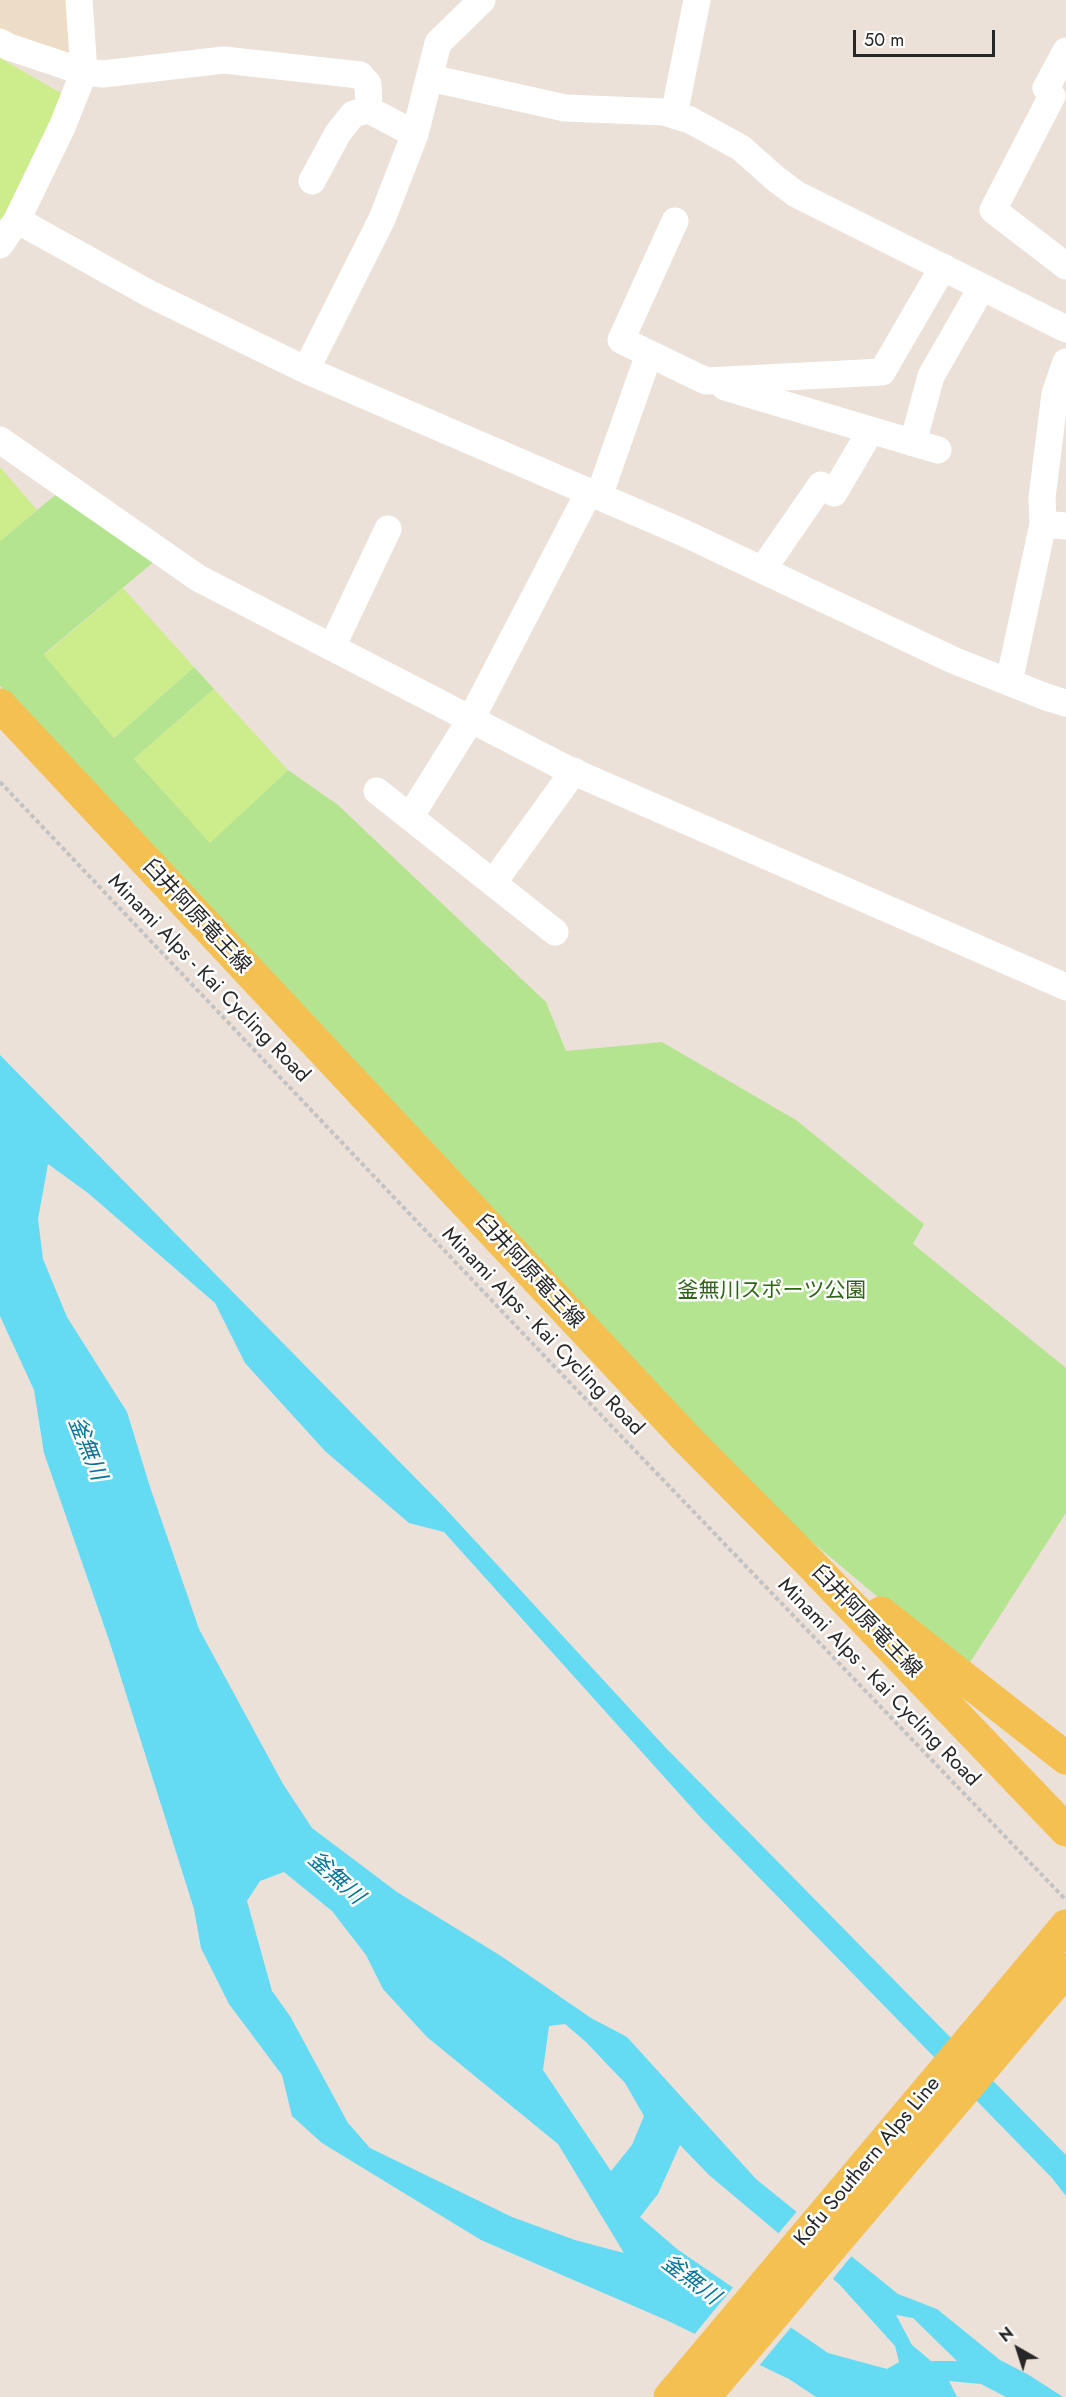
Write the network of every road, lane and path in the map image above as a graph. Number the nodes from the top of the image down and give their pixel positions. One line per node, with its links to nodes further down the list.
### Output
1 (79, 0): 6 (street)
2 (482, 0): 7 (street)
3 (697, 0): 9 (street)
4 (0, 42): 6 (street)
5 (1066, 51): 15 (street)
6 (84, 72): 8 (street); 12 (street)
7 (430, 78): 9 (street); 10 (street)
8 (369, 110): 10 (street); 11 (street)
9 (674, 115): 16 (street)
10 (415, 134): 21 (street)
11 (312, 181)
12 (16, 220): 14 (street); 21 (street)
13 (675, 221): 19 (street)
14 (0, 244)
15 (1066, 266)
16 (943, 267): 17 (street); 22 (street)
17 (982, 287): 18 (street); 23 (street)
18 (1066, 329)
19 (649, 354): 22 (street); 25 (street)
20 (1066, 362): 26 (street)
21 (306, 370): 25 (street)
22 (706, 381): 23 (street)
23 (871, 430): 28 (street)
24 (0, 440): 29 (street)
25 (594, 494): 28 (street); 33 (street)
26 (1055, 525): 30 (street)
27 (388, 529): 29 (street)
28 (763, 569): 30 (street)
29 (332, 647): 33 (street)
30 (1009, 682): 31 (street)
31 (1066, 703)
32 (0, 705): 41 (main road, 臼井阿原竜王線)
33 (471, 719): 34 (street); 37 (street)
34 (574, 771): 38 (street); 40 (street)
35 (0, 782): 44 (path, Minami Alps - Kai Cycling Road)
36 (377, 791): 37 (street)
37 (410, 817): 38 (street)
38 (493, 883): 39 (street)
39 (555, 932)
40 (1066, 987)
41 (811, 1564): 42 (main road); 43 (main road, 臼井阿原竜王線)
42 (1066, 1758)
43 (1066, 1830)
44 (1066, 1900)
45 (1066, 1926): 47 (main road, Kofu Southern Alps Line)
46 (1066, 1970): 48 (main road, Kofu Southern Alps Line)
47 (670, 2397)
48 (704, 2397)

